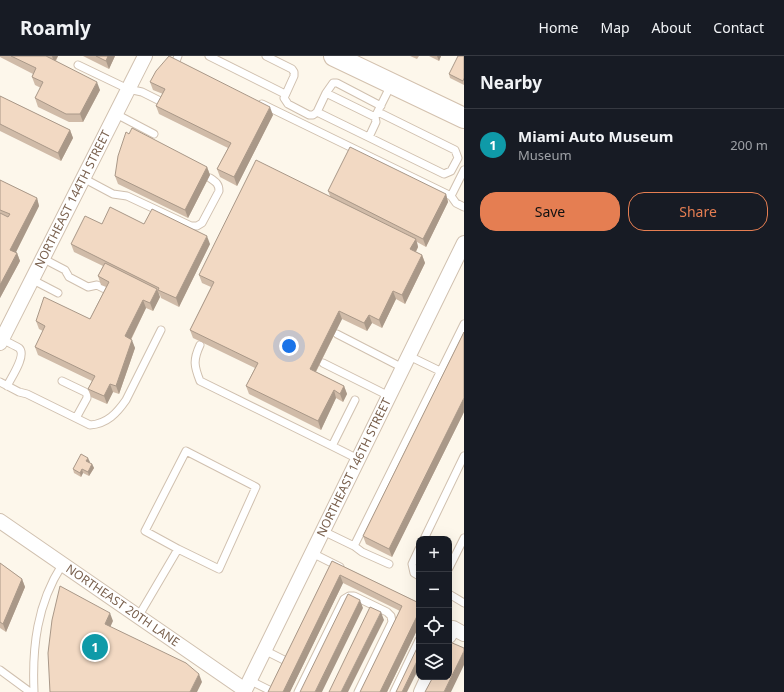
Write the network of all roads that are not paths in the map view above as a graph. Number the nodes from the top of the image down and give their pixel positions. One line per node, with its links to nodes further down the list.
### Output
1 (145, 56): 8 (street, NORTHEAST 144TH STREET)
2 (209, 56): 9 (lane)
3 (266, 56): 9 (lane)
4 (334, 56): 5 (street)
5 (361, 62): 7 (street)
6 (78, 65): 8 (lane)
7 (392, 83): 15 (lane); 17 (street)
8 (128, 89): 12 (lane); 16 (street, NORTHEAST 144TH STREET)
9 (285, 94): 13 (lane)
10 (326, 94): 14 (lane); 15 (lane); 15 (lane)
11 (252, 98): 18 (lane)
12 (164, 103)
13 (298, 110): 14 (lane); 18 (lane)
14 (317, 112): 20 (lane)
15 (378, 112): 20 (lane); 20 (lane)
16 (116, 114): 19 (lane); 22 (street, NORTHEAST 144TH STREET)
17 (464, 118)
18 (294, 119): 24 (lane)
19 (154, 134)
20 (369, 137)
21 (464, 170): 24 (lane)
22 (83, 178): 23 (lane); 27 (street, NORTHEAST 144TH STREET)
23 (210, 178)
24 (450, 196): 25 (lane)
25 (464, 207)
26 (464, 243): 37 (street, NORTHEAST 146TH STREET)
27 (42, 258): 28 (street, NORTHEAST 144TH STREET); 29 (lane)
28 (31, 279): 30 (lane); 34 (street, NORTHEAST 144TH STREET)
29 (109, 291)
30 (58, 293)
31 (464, 324): 38 (lane)
32 (161, 330): 44 (lane)
33 (336, 334): 37 (lane)
34 (1, 341): 41 (lane)
35 (200, 345): 45 (lane)
36 (323, 362): 42 (lane)
37 (406, 362): 38 (lane); 42 (street, NORTHEAST 146TH STREET)
38 (440, 371): 52 (lane)
39 (62, 380): 44 (lane)
40 (0, 382): 41 (lane)
41 (7, 386): 44 (lane)
42 (389, 396): 47 (street, NORTHEAST 146TH STREET)
43 (354, 400): 45 (lane)
44 (76, 418)
45 (332, 446): 47 (lane)
46 (464, 456): 50 (lane)
47 (358, 459): 49 (street, NORTHEAST 146TH STREET)
48 (0, 521): 58 (street, NORTHEAST 20TH LANE)
49 (323, 530): 52 (lane); 54 (street, NORTHEAST 146TH STREET)
50 (425, 536)
51 (464, 538): 56 (lane)
52 (354, 546): 57 (lane)
53 (178, 549): 53 (lane); 63 (lane)
54 (312, 553): 59 (lane); 65 (street, NORTHEAST 146TH STREET)
55 (416, 555): 60 (lane)
56 (452, 562)
57 (389, 564)
58 (62, 565): 63 (street, NORTHEAST 20TH LANE); 71 (lane)
59 (348, 571)
60 (416, 574)
61 (452, 596): 62 (lane)
62 (464, 603)
63 (138, 617): 69 (street, NORTHEAST 20TH LANE)
64 (417, 644): 75 (lane)
65 (264, 650): 66 (lane); 69 (street, NORTHEAST 146TH STREET)
66 (288, 662)
67 (0, 670): 70 (lane)
68 (427, 680): 76 (street)
69 (246, 687): 72 (lane)
70 (30, 692)
71 (34, 692)
72 (273, 692)
73 (298, 692): 74 (lane)
74 (358, 692)
75 (394, 692)
76 (421, 692)

